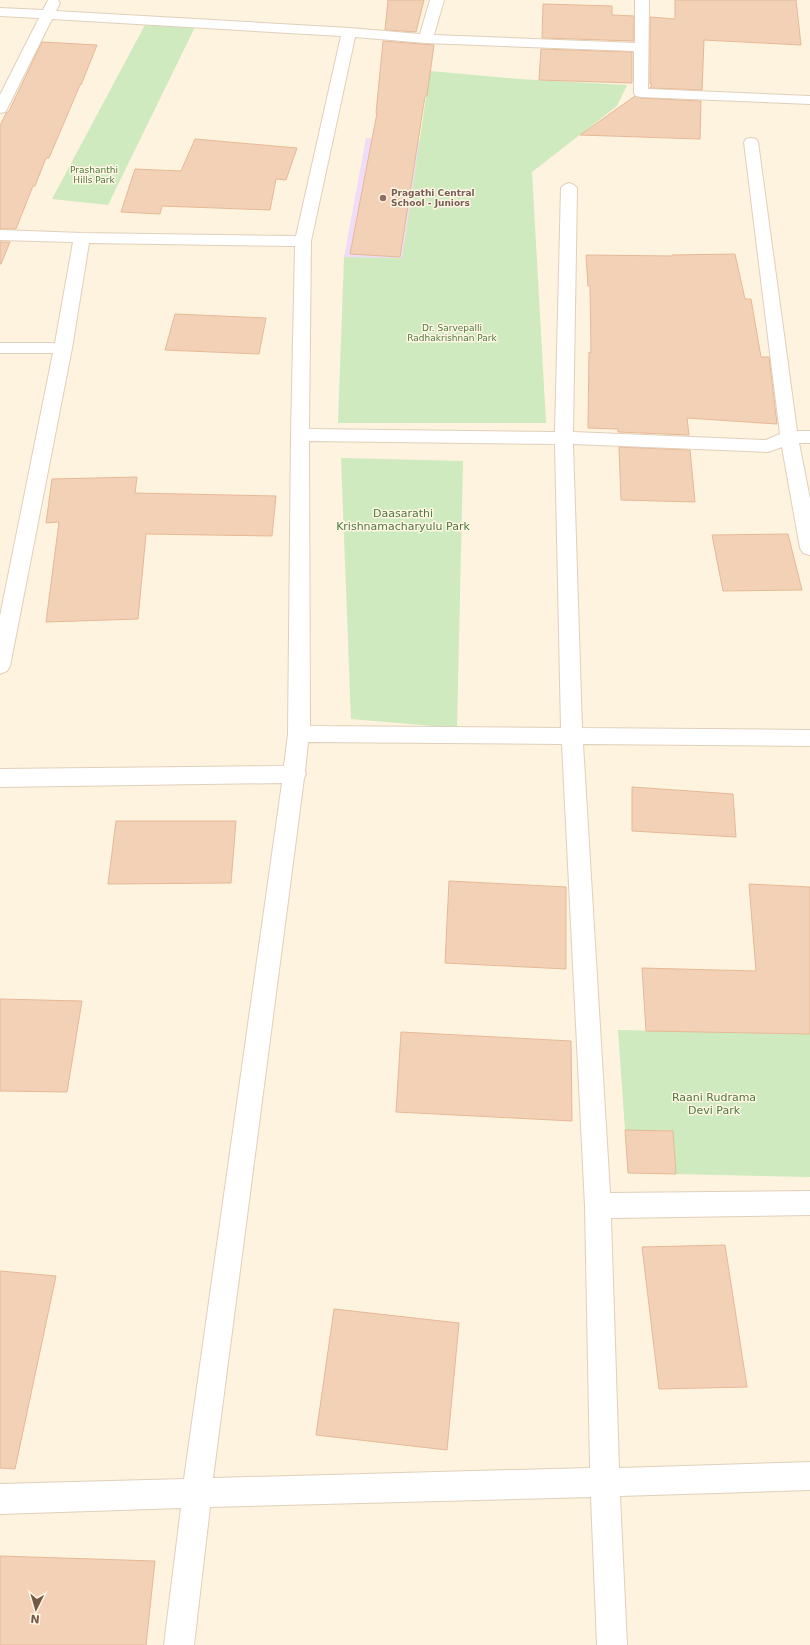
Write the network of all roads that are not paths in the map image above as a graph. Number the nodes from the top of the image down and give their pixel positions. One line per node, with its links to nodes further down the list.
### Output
1 (20, 0): 5 (street)
2 (55, 0): 7 (street)
3 (436, 0): 9 (street)
4 (642, 0): 10 (street)
5 (0, 1)
6 (0, 12): 7 (street)
7 (47, 14): 8 (street); 12 (street)
8 (349, 32): 9 (street); 17 (street)
9 (426, 39): 10 (street)
10 (641, 47): 11 (street)
11 (810, 100)
12 (0, 109)
13 (751, 142): 21 (street)
14 (569, 188): 23 (street)
15 (0, 235): 16 (street)
16 (82, 238): 17 (street); 19 (street)
17 (303, 241): 20 (street)
18 (0, 348): 19 (street)
19 (63, 348): 25 (street)
20 (300, 435): 23 (street); 27 (street)
21 (790, 436): 22 (street); 23 (street); 24 (street)
22 (810, 437)
23 (564, 438): 28 (street)
24 (810, 548)
25 (9, 575): 26 (street)
26 (0, 666)
27 (299, 734): 28 (street); 30 (street)
28 (572, 736): 29 (street); 33 (street)
29 (810, 738)
30 (295, 774): 31 (street); 36 (street)
31 (0, 778)
32 (810, 1203): 33 (street)
33 (598, 1206): 35 (street)
34 (810, 1476): 35 (street)
35 (605, 1483): 36 (street); 39 (street)
36 (197, 1492): 37 (street); 38 (street)
37 (0, 1499)
38 (178, 1645)
39 (612, 1645)

